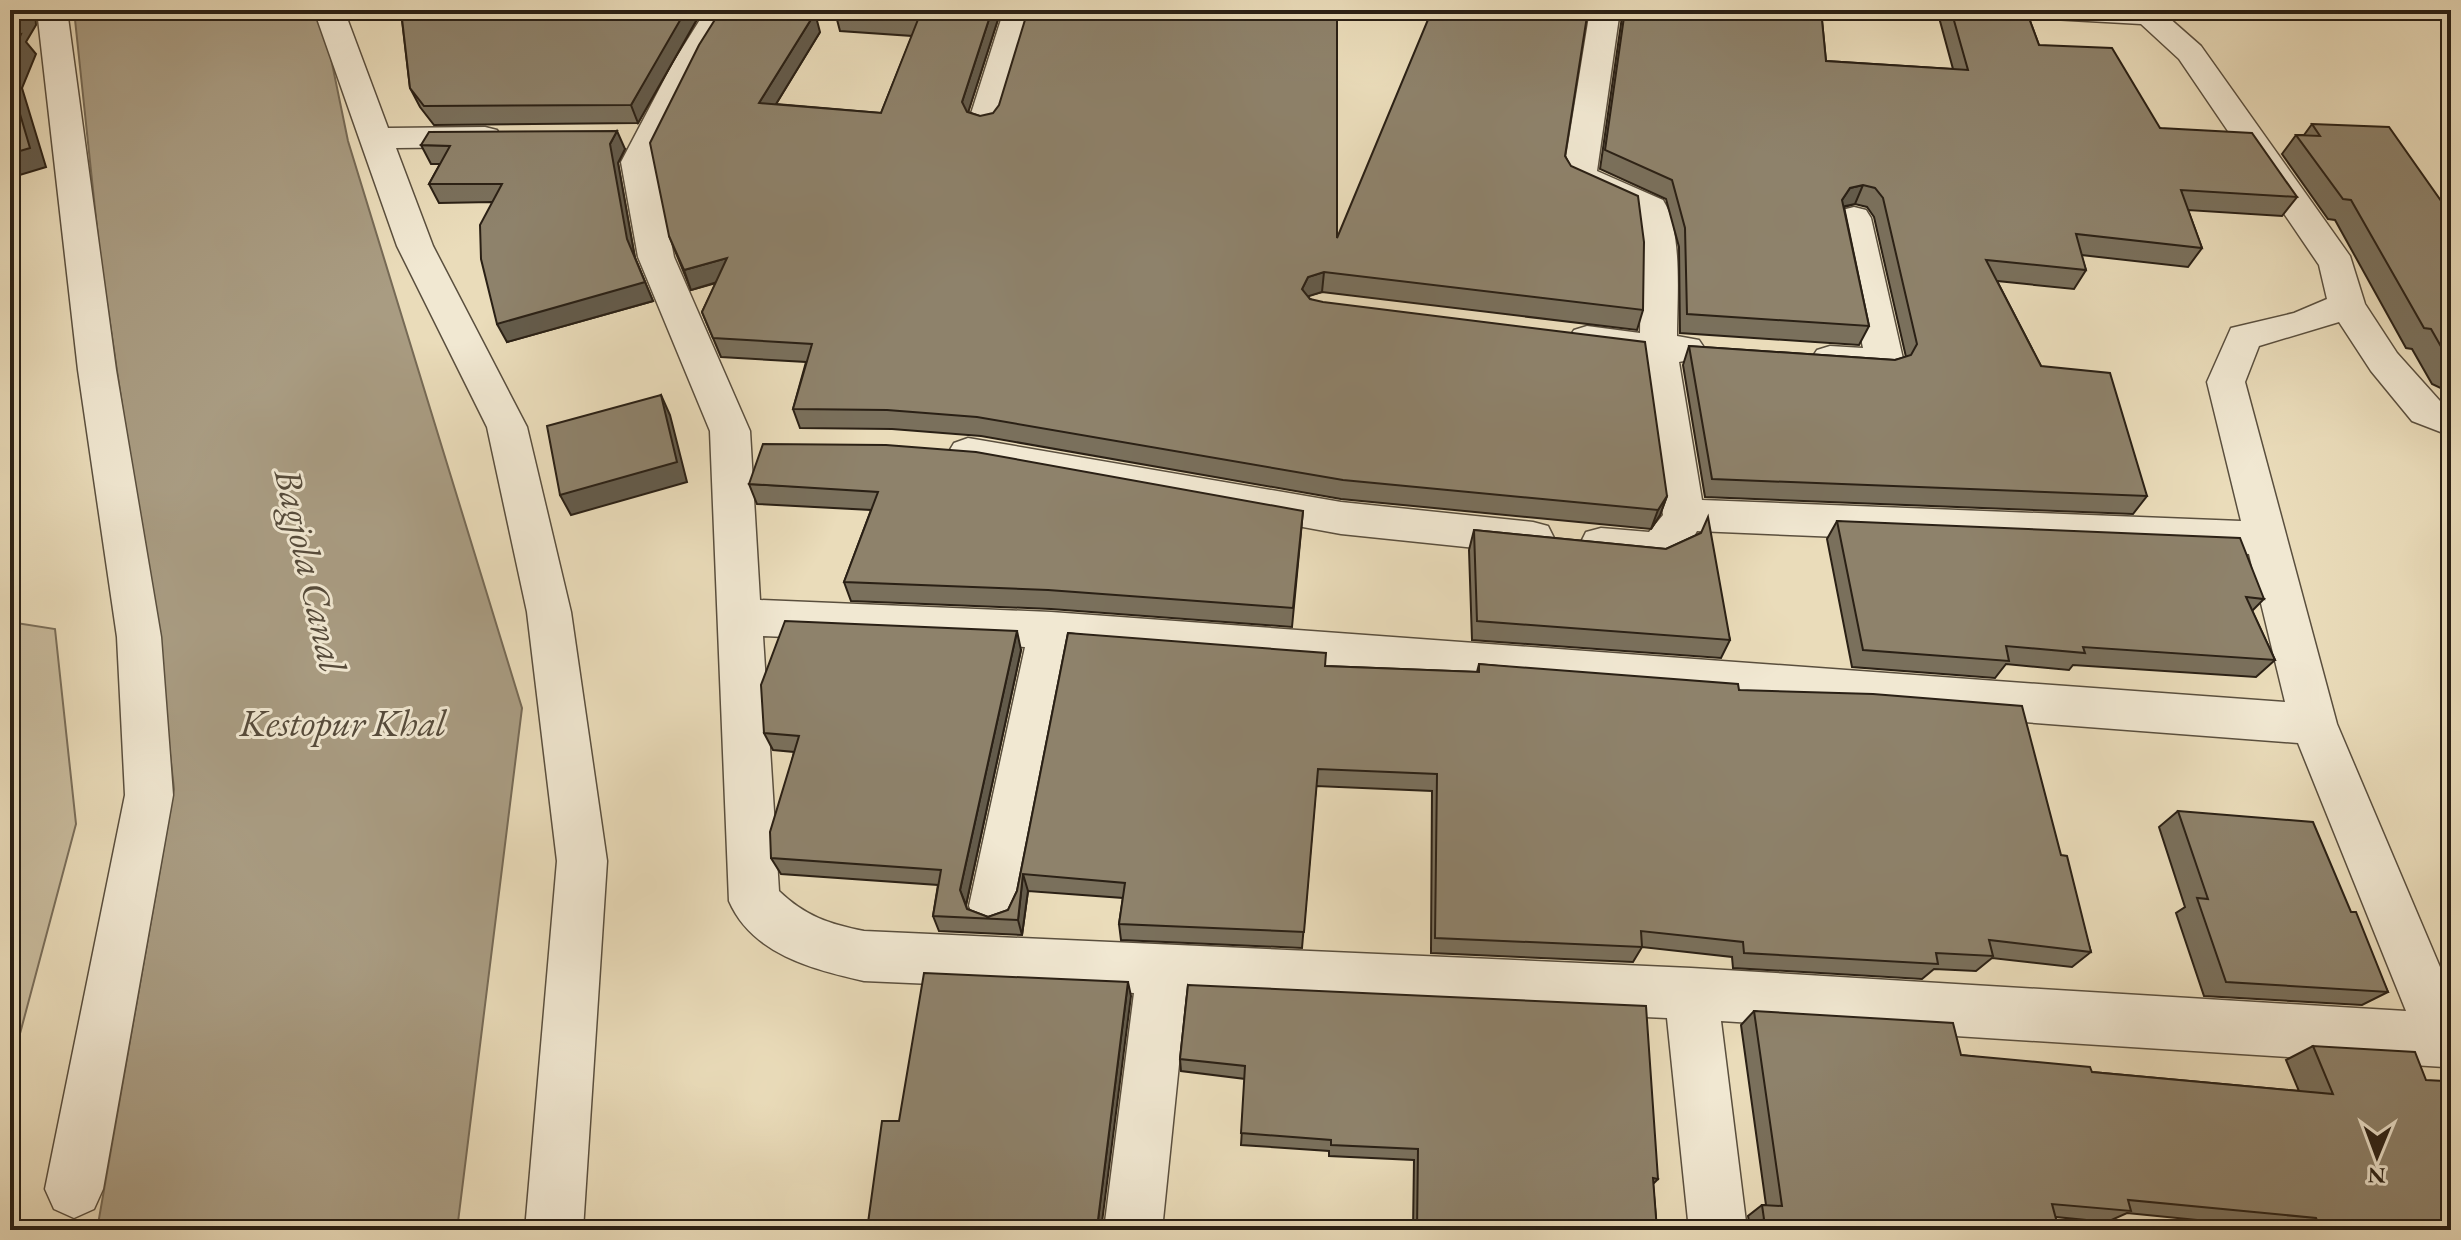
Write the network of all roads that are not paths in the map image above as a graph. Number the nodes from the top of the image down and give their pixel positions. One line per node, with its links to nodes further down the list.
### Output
1 (52, 10): 28 (street)
2 (329, 10): 10 (street)
3 (721, 10): 21 (street)
4 (1019, 10): 8 (street)
5 (1605, 10): 14 (street)
6 (2052, 10): 7 (street)
7 (2093, 11): 12 (street)
8 (984, 123)
9 (514, 137): 10 (street)
10 (376, 138): 29 (street)
11 (1854, 218): 16 (street)
12 (2347, 305): 17 (street); 20 (street)
13 (1551, 335): 14 (street)
14 (1658, 348): 15 (street); 19 (street)
15 (1719, 352)
16 (1794, 357)
17 (2451, 422)
18 (937, 451): 19 (street)
19 (1684, 515): 20 (street)
20 (2268, 538): 23 (street)
21 (737, 617): 22 (street); 25 (street)
22 (1051, 630): 23 (street); 24 (street)
23 (2314, 724): 27 (street)
24 (994, 906)
25 (1163, 969): 26 (street); 30 (street)
26 (1691, 994): 27 (street); 31 (street)
27 (2447, 1048)
28 (74, 1189)
29 (554, 1230)
30 (1133, 1230)
31 (1718, 1230)

